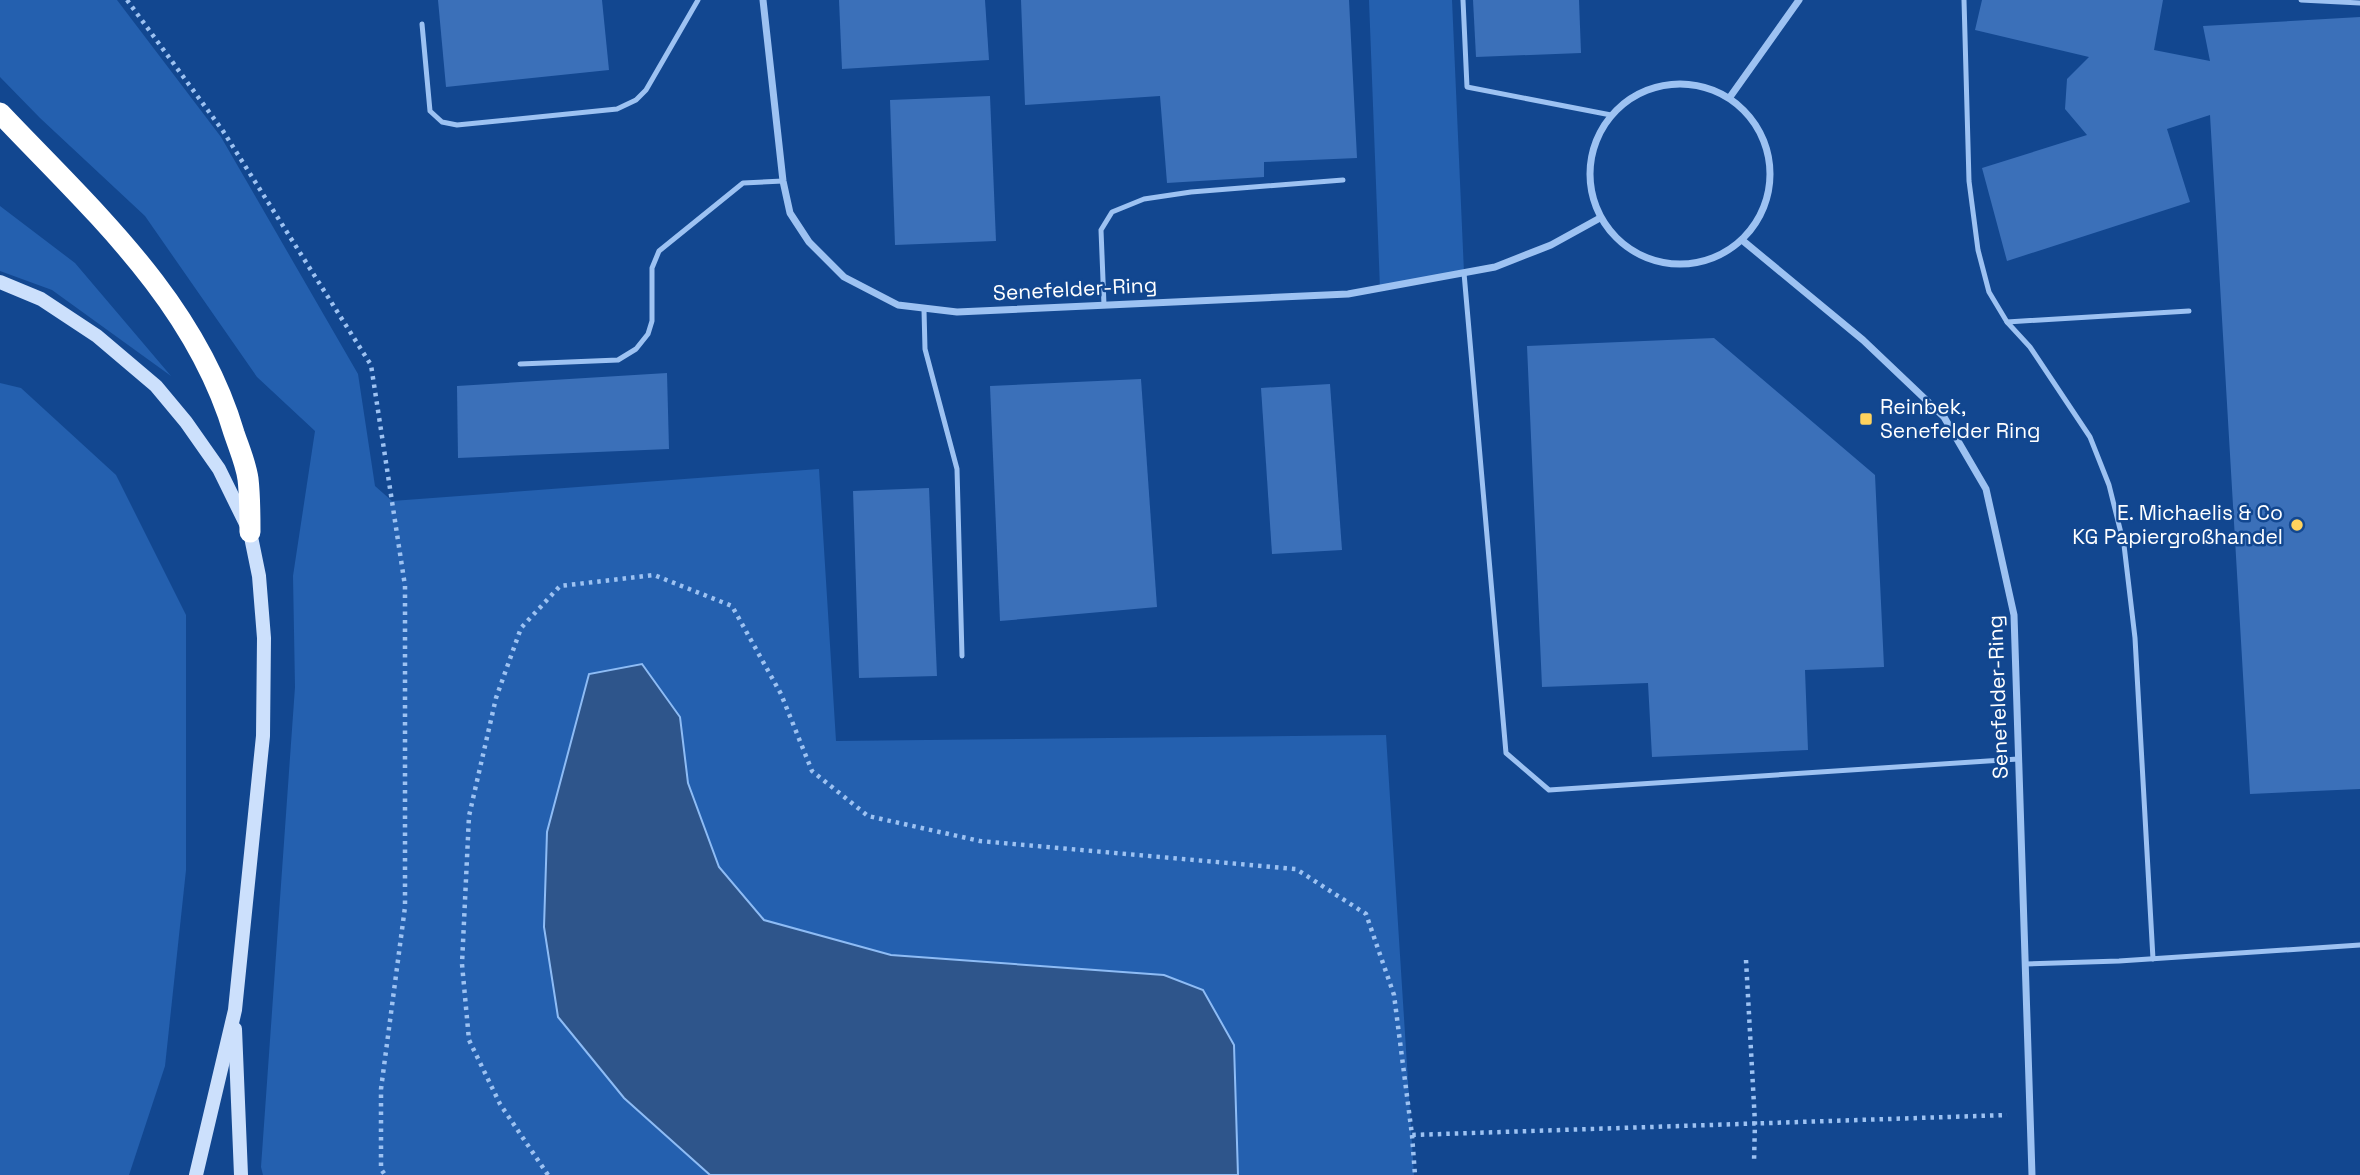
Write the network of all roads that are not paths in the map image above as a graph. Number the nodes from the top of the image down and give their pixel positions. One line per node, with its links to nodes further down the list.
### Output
1 (698, 0): 8 (lane)
2 (764, 0): 13 (street, Senefelder-Ring)
3 (1463, 0): 11 (lane)
4 (1799, 0): 9 (street)
5 (1964, 0): 21 (lane)
6 (2301, 0): 7 (lane)
7 (2360, 3)
8 (422, 24)
9 (1730, 97): 11 (street); 15 (street)
10 (0, 113): 23 (highway)
11 (1611, 115): 14 (street)
12 (1343, 180): 18 (lane)
13 (783, 181): 19 (street, Senefelder-Ring); 22 (lane)
14 (1600, 218): 15 (street); 16 (street, Senefelder-Ring)
15 (1742, 240): 25 (street, Senefelder-Ring)
16 (1464, 272): 18 (street, Senefelder-Ring); 25 (lane)
17 (0, 282): 23 (main road)
18 (1104, 305): 19 (street, Senefelder-Ring)
19 (925, 310): 24 (lane)
20 (2189, 311): 21 (lane)
21 (2007, 322): 27 (lane)
22 (520, 364)
23 (250, 532): 29 (main road)
24 (962, 656)
25 (2018, 759): 28 (street, Senefelder-Ring)
26 (2360, 945): 27 (lane)
27 (2153, 959): 28 (lane)
28 (2025, 964): 32 (street, Senefelder-Ring)
29 (234, 1010): 30 (main road); 31 (main road)
30 (197, 1175)
31 (241, 1175)
32 (2032, 1175)

